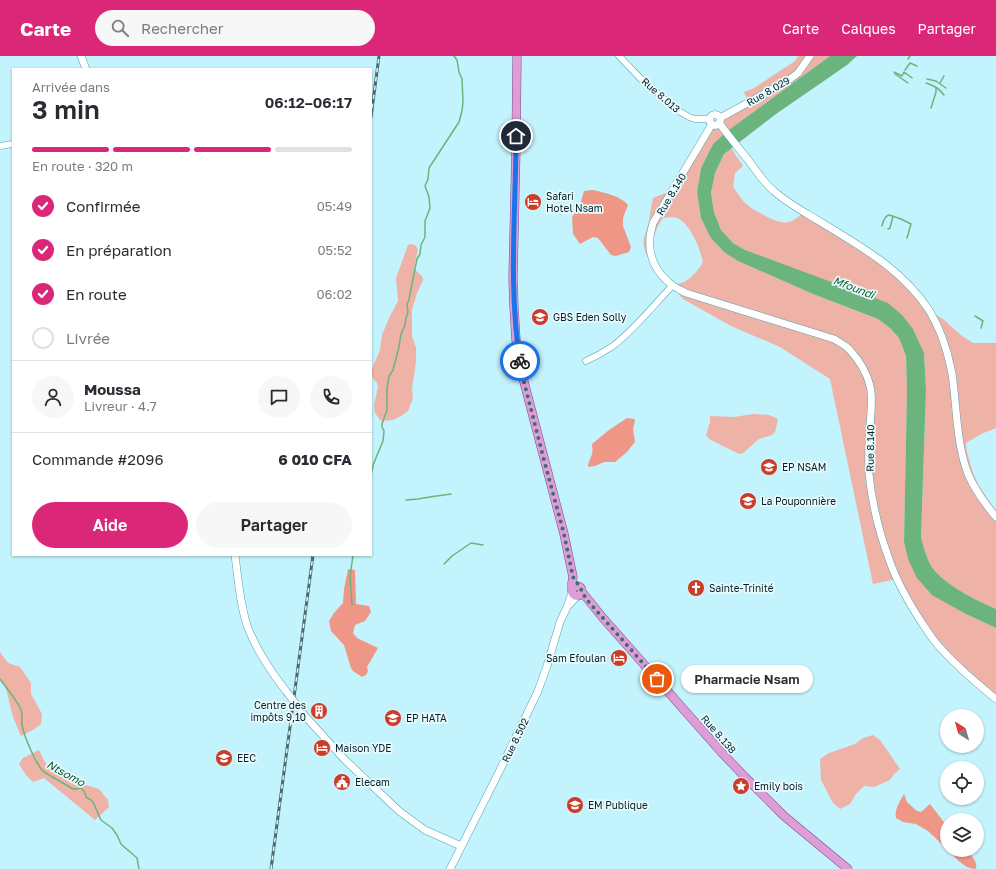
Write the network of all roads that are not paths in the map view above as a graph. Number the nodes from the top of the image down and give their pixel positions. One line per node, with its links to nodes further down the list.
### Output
1 (81, 56): 5 (main road)
2 (517, 56): 13 (main road)
3 (619, 56): 6 (street, Rue 8.013)
4 (810, 56): 6 (main road, Rue 8.029)
5 (86, 68)
6 (715, 121): 9 (main road, Rue 8.140); 11 (main road)
7 (12, 144): 8 (street)
8 (0, 146)
9 (672, 286): 10 (street); 14 (main road, Rue 8.140)
10 (586, 361)
11 (996, 517)
12 (235, 556): 15 (main road, bridge)
13 (577, 592): 15 (main road, Rue 8.502); 16 (main road, Rue 8.138)
14 (996, 700)
15 (461, 846): 17 (main road, Rue 8.502)
16 (840, 866): 18 (main road, Rue 8.138)
17 (450, 869)
18 (848, 869)

